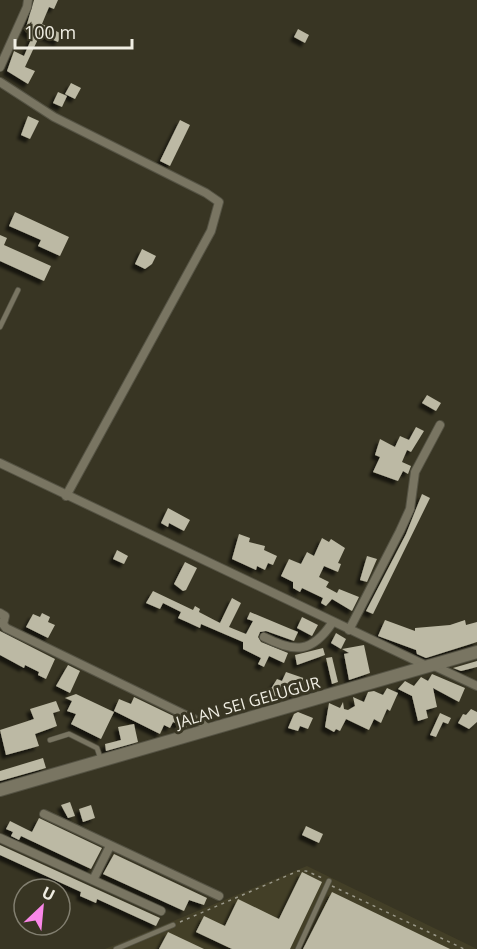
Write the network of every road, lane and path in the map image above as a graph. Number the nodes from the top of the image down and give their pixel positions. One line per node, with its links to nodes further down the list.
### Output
1 (28, 0): 2 (street)
2 (0, 67)
3 (0, 82): 8 (street)
4 (18, 290): 5 (lane)
5 (0, 327)
6 (440, 425): 11 (street)
7 (0, 464): 8 (street)
8 (66, 496): 10 (street)
9 (0, 613): 16 (street)
10 (332, 623): 11 (street); 12 (street)
11 (349, 630): 14 (street)
12 (264, 637)
13 (477, 652): 14 (main road, JALAN SEI GELUGUR)
14 (430, 666): 15 (street); 16 (main road, JALAN SEI GELUGUR)
15 (477, 686)
16 (210, 731): 18 (main road, JALAN SEI GELUGUR)
17 (50, 740): 18 (lane)
18 (102, 761): 19 (main road, JALAN SEI GELUGUR)
19 (0, 790)
20 (44, 814): 22 (street)
21 (0, 838): 23 (street)
22 (110, 846): 23 (street); 25 (street)
23 (93, 880): 26 (street)
24 (329, 881): 27 (path); 29 (lane); 30 (path)
25 (219, 896)
26 (161, 911)
27 (173, 926): 28 (lane)
28 (116, 949)
29 (298, 949)
30 (464, 949)

